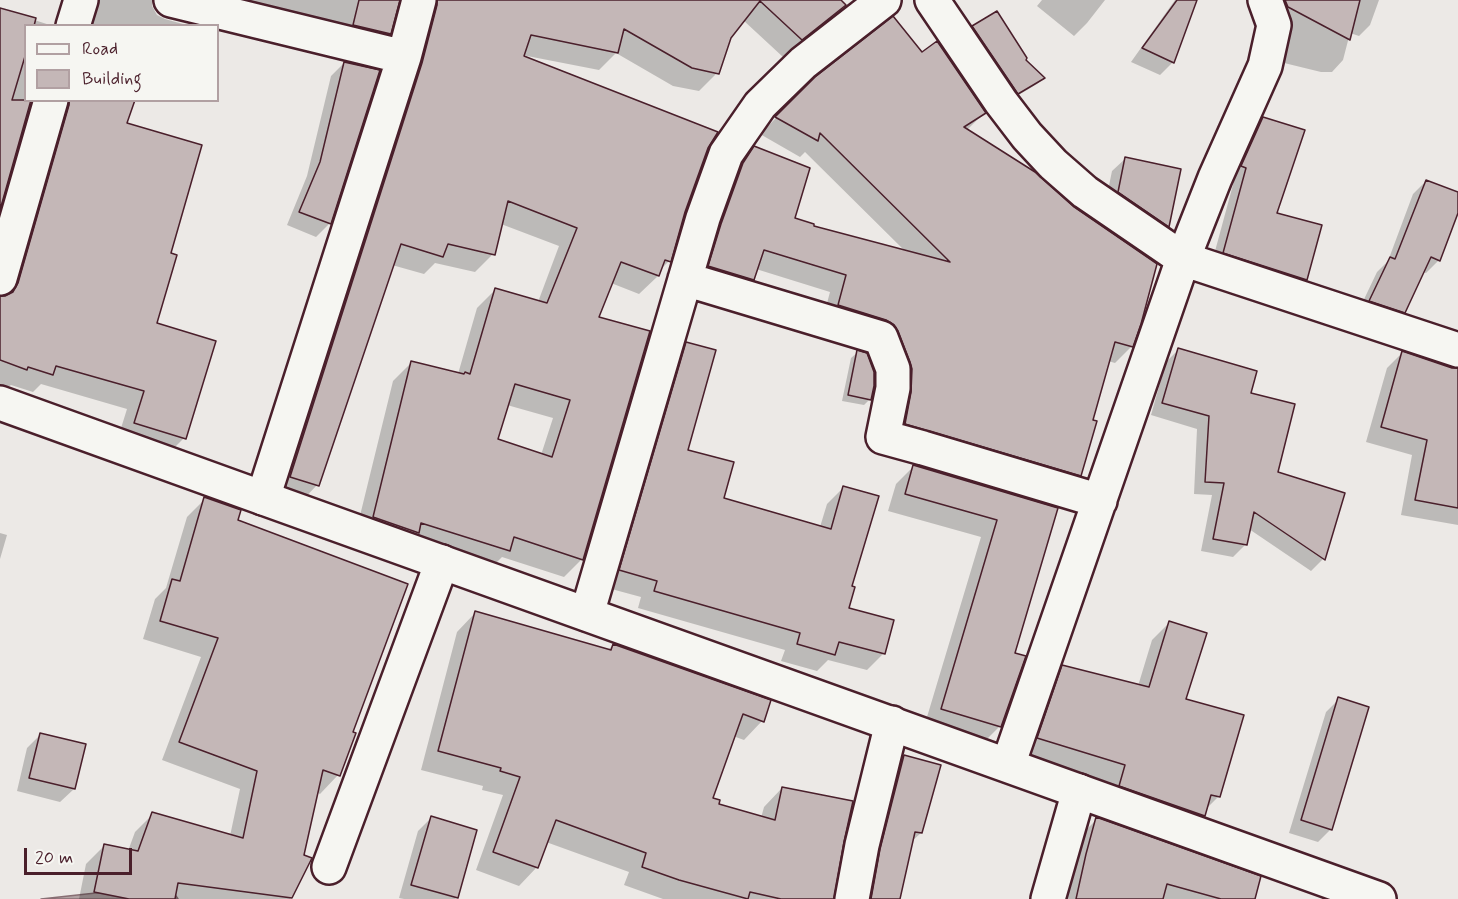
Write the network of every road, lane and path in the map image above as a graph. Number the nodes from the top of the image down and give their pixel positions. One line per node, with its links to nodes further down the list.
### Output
1 (81, 0): 7 (street)
2 (171, 0): 8 (street)
3 (419, 0): 8 (street)
4 (884, 0): 12 (street)
5 (932, 0): 10 (street)
6 (1265, 0): 10 (street)
7 (74, 24)
8 (404, 57): 15 (street)
9 (50, 102): 11 (street)
10 (1184, 259): 13 (street); 16 (street)
11 (0, 278)
12 (685, 279): 16 (street); 18 (street)
13 (1458, 350)
14 (0, 403): 15 (street)
15 (263, 498): 17 (street)
16 (1100, 501): 20 (street)
17 (442, 562): 18 (street); 22 (street)
18 (586, 614): 19 (street)
19 (892, 723): 20 (street); 23 (street)
20 (1008, 765): 21 (street)
21 (1079, 791): 24 (street); 25 (street)
22 (329, 867)
23 (852, 899)
24 (1048, 899)
25 (1379, 899)

